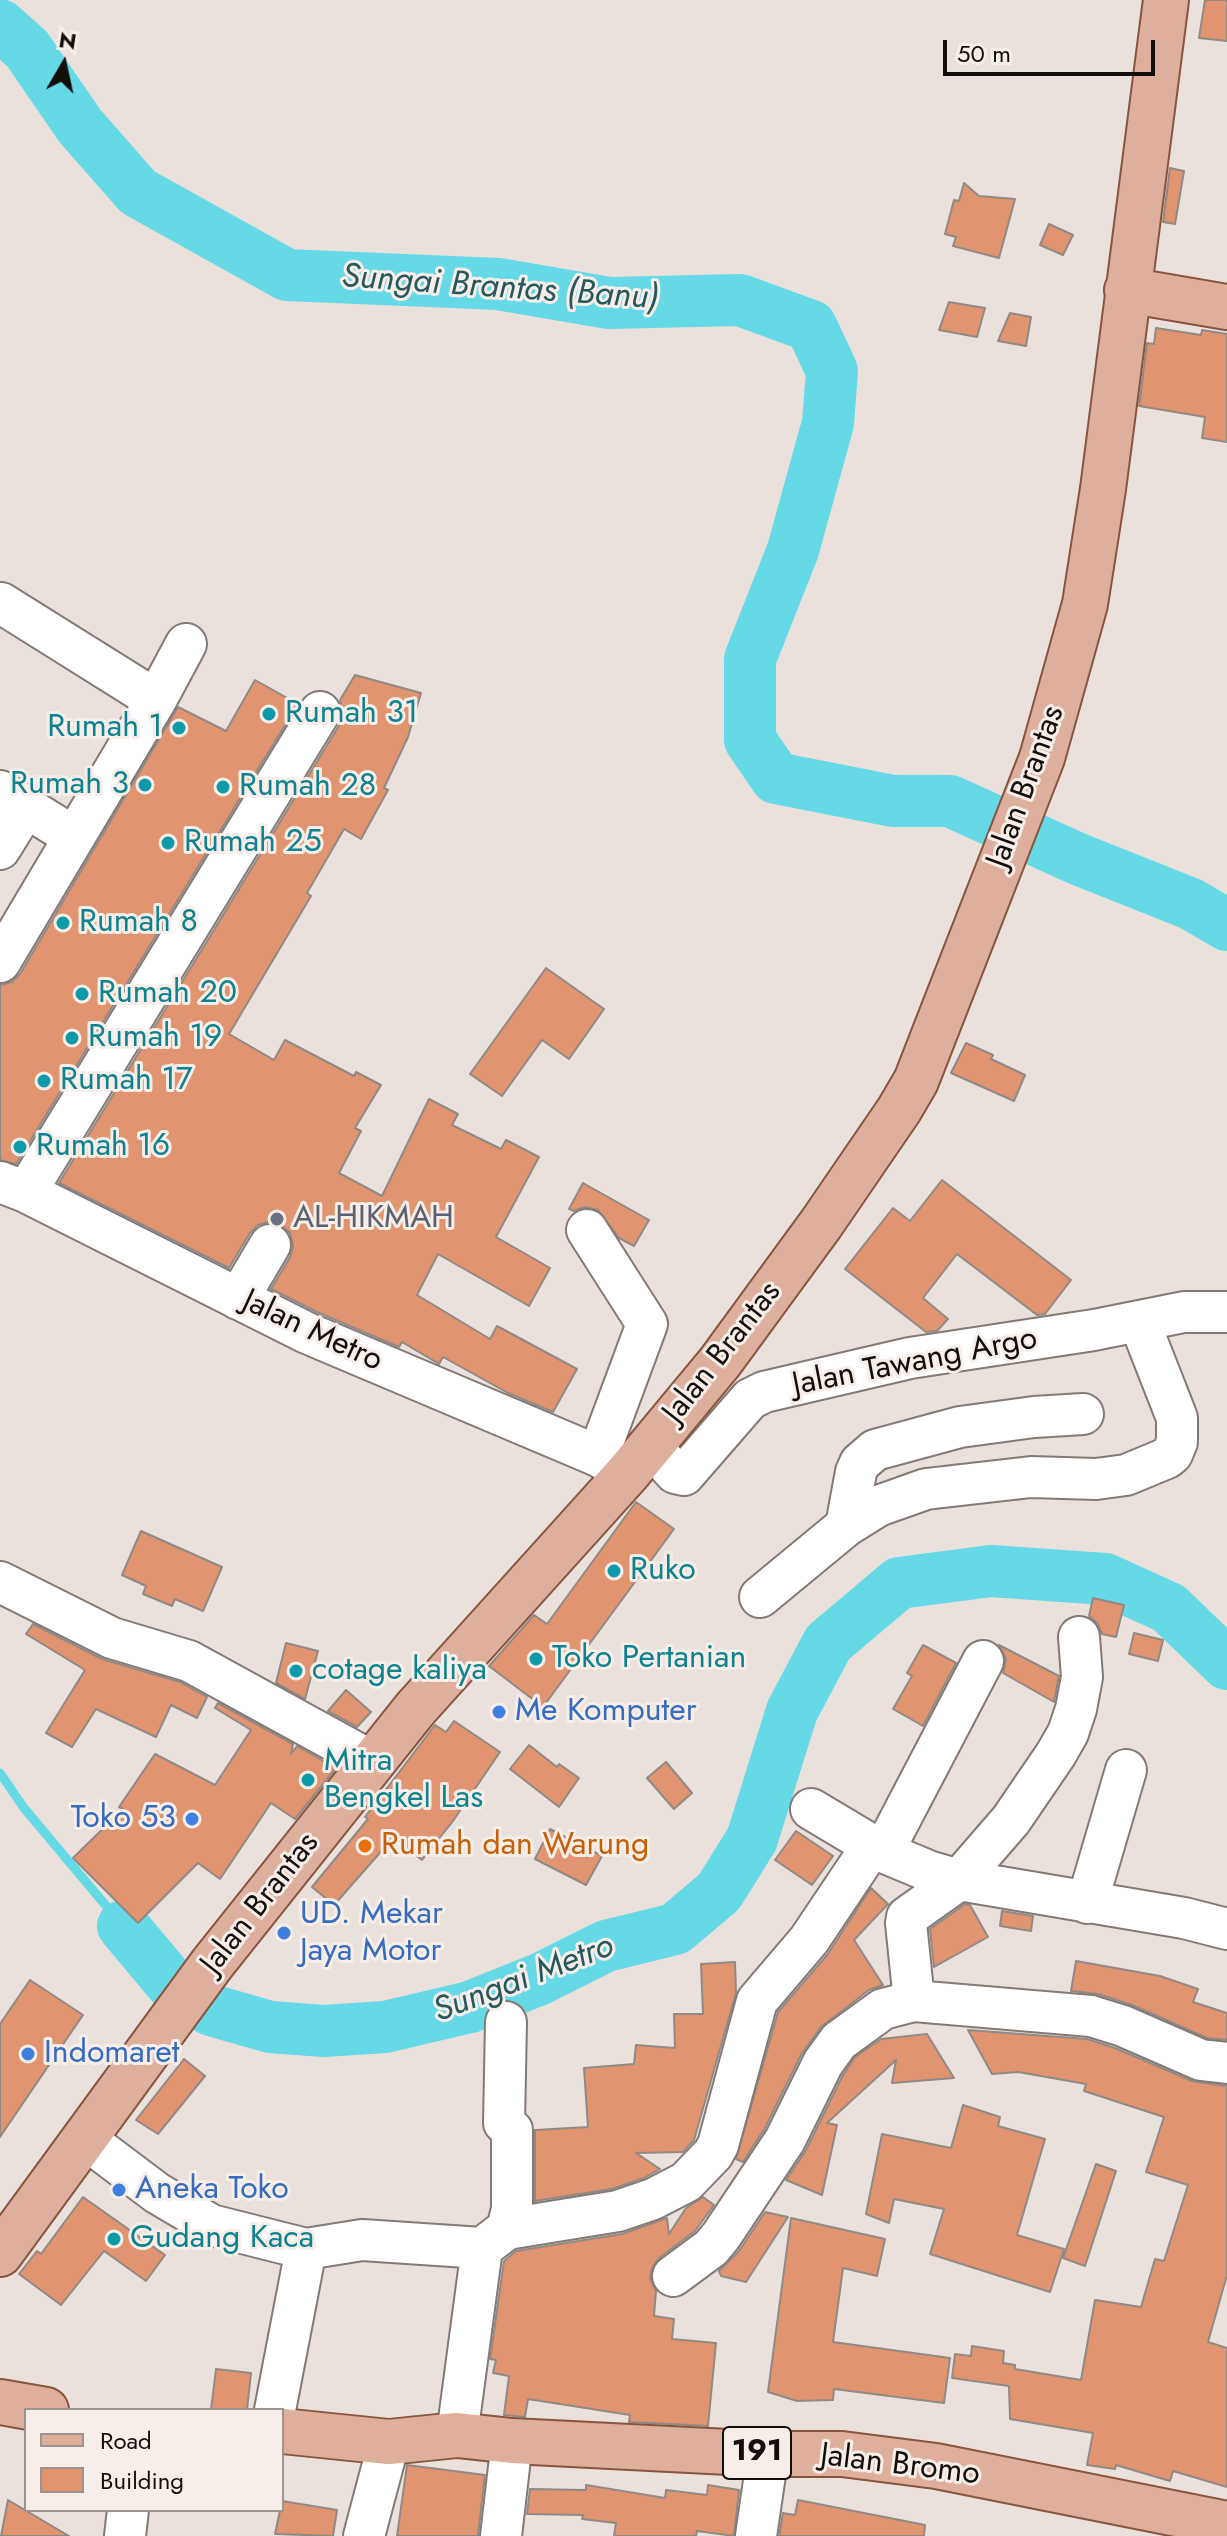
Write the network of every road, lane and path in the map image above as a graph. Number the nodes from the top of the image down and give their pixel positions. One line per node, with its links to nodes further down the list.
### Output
1 (1166, 0): 2 (main road, Jalan Brantas)
2 (1127, 290): 3 (main road); 19 (main road, Jalan Brantas)
3 (1227, 307)
4 (1, 603): 6 (street)
5 (186, 644): 6 (street)
6 (156, 700): 9 (street)
7 (320, 712): 12 (street)
8 (13, 799): 9 (street); 10 (street)
9 (74, 837): 11 (street)
10 (0, 849)
11 (0, 962)
12 (7, 1188): 15 (street, Jalan Metro)
13 (587, 1230): 19 (street)
14 (270, 1245): 15 (street)
15 (238, 1299): 19 (street, Jalan Metro)
16 (1227, 1312): 17 (street, Jalan Tawang Argo)
17 (1139, 1321): 19 (street, Jalan Tawang Argo); 20 (street)
18 (1083, 1414): 20 (street)
19 (626, 1458): 25 (main road, Jalan Brantas)
20 (846, 1526): 22 (street)
21 (0, 1582): 25 (street)
22 (760, 1597)
23 (1079, 1637): 29 (street)
24 (983, 1661): 28 (street)
25 (373, 1762): 35 (main road, Jalan Brantas)
26 (1126, 1770): 30 (street)
27 (811, 1809): 28 (street)
28 (878, 1849): 29 (street); 36 (street)
29 (959, 1880): 30 (street); 32 (street)
30 (1087, 1903): 31 (street)
31 (1227, 1929)
32 (914, 2001): 34 (street); 39 (street)
33 (506, 2022): 36 (street)
34 (1227, 2063)
35 (84, 2138): 37 (street); 38 (main road, Jalan Brantas)
36 (495, 2238): 37 (street); 44 (street)
37 (306, 2249): 42 (street)
38 (0, 2254)
39 (673, 2276)
40 (0, 2402): 41 (main road)
41 (34, 2408)
42 (275, 2408)
43 (284, 2431): 46 (main road, Jalan Bromo / 191)
44 (457, 2435): 45 (main road, Jalan Bromo / 191); 46 (main road, Jalan Bromo / 191)
45 (512, 2441): 47 (main road, Jalan Bromo / 191); 52 (street)
46 (389, 2442): 51 (street)
47 (768, 2454): 49 (main road, Jalan Bromo / 191); 53 (street)
48 (128, 2512): 50 (street)
49 (1227, 2524)
50 (125, 2536)
51 (364, 2536)
52 (501, 2536)
53 (756, 2536)

